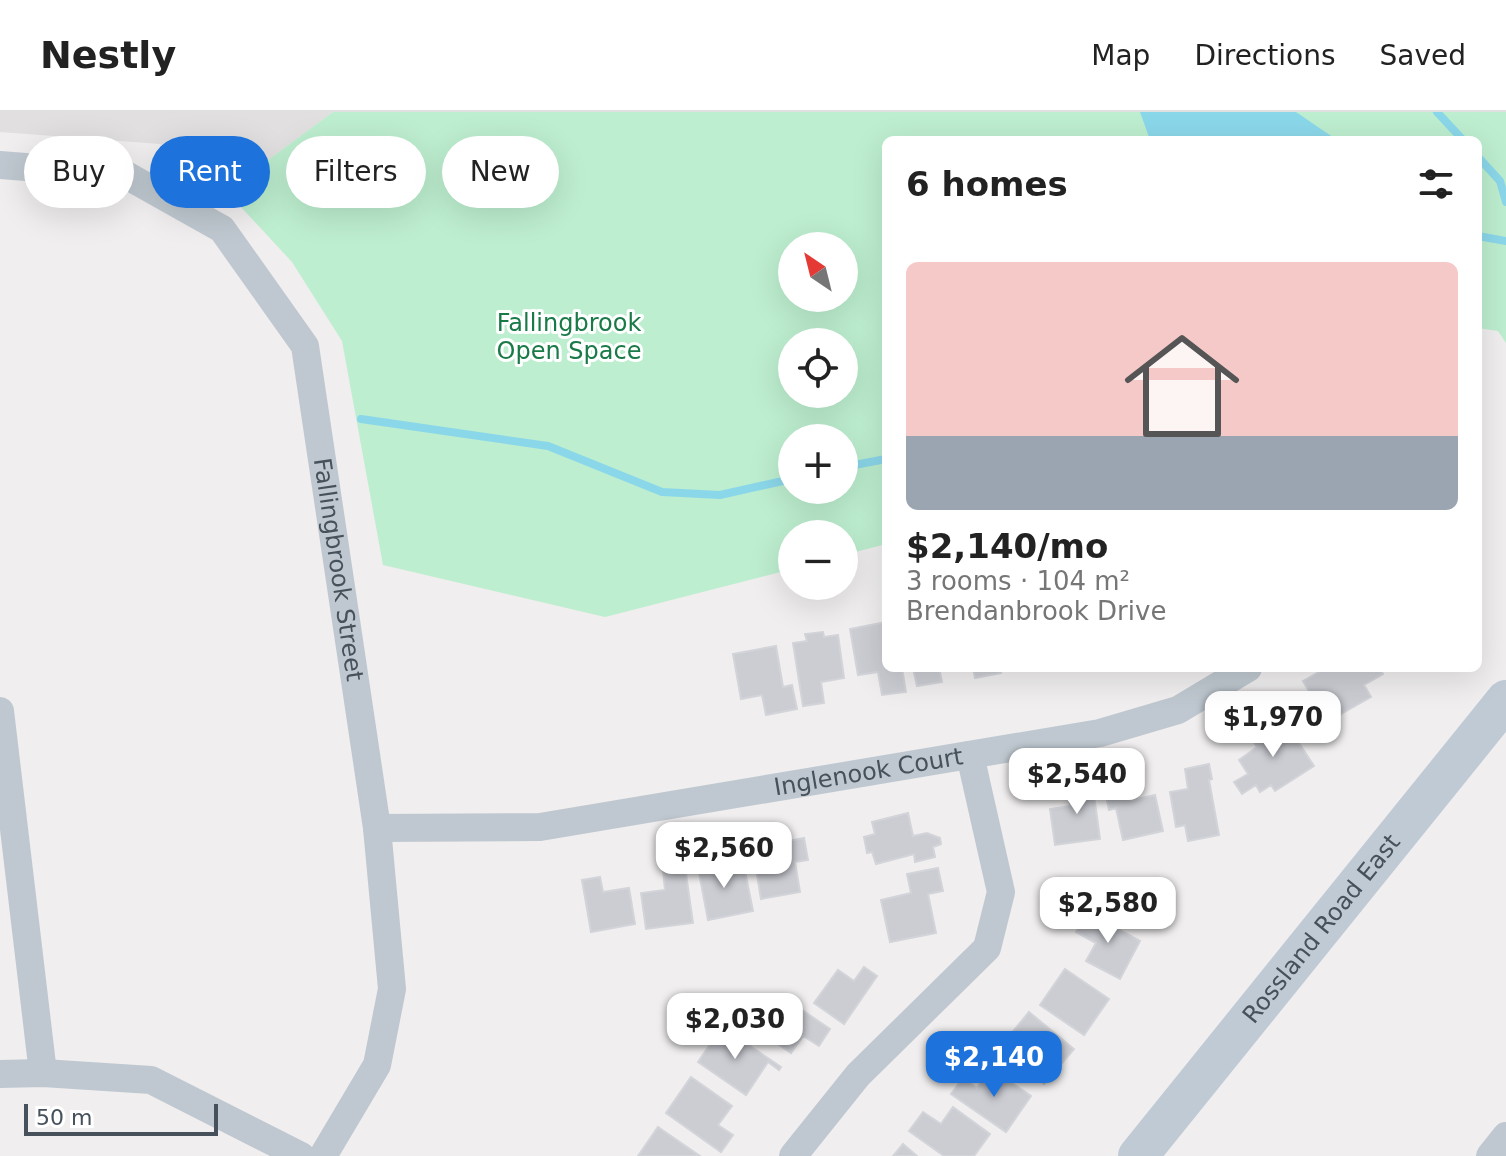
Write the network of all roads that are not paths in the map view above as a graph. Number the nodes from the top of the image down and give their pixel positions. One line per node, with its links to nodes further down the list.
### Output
1 (0, 165): 6 (street, Fallingbrook Street)
2 (1241, 672): 5 (street, Inglenook Court)
3 (1506, 700): 13 (main road, Rossland Road East)
4 (0, 711): 7 (street)
5 (970, 755): 6 (street, Inglenook Court); 12 (street)
6 (377, 828): 11 (street, Fallingbrook Street)
7 (43, 1073): 8 (street); 10 (street)
8 (0, 1074)
9 (1506, 1136): 14 (street)
10 (301, 1156)
11 (323, 1156)
12 (793, 1156)
13 (1138, 1156)
14 (1490, 1156)

